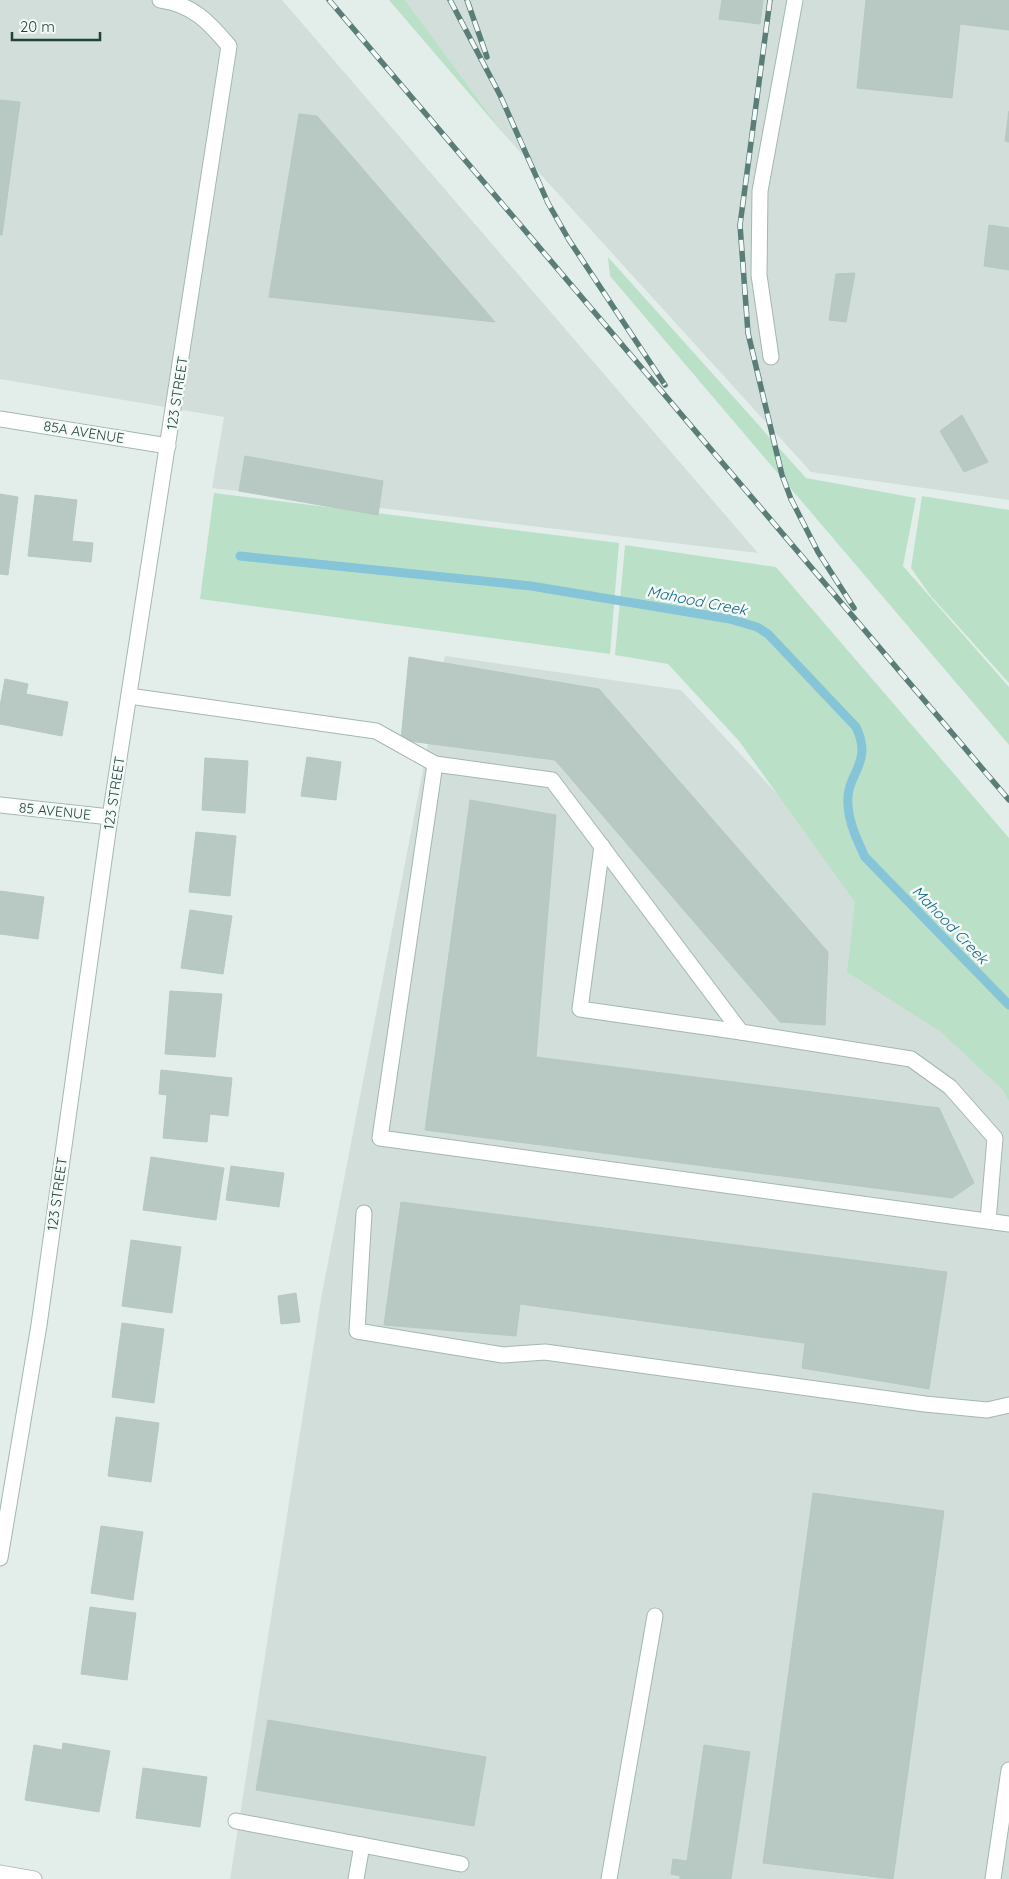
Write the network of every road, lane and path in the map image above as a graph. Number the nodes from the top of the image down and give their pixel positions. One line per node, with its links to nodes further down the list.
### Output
1 (160, 0): 5 (street, 123 STREET)
2 (795, 0): 3 (street)
3 (771, 358)
4 (0, 419): 5 (street, 85A AVENUE)
5 (168, 446): 6 (street, 123 STREET)
6 (129, 696): 7 (street); 9 (street, 123 STREET)
7 (435, 764): 10 (street); 13 (street)
8 (0, 805): 9 (street, 85 AVENUE)
9 (110, 817): 16 (street, 123 STREET)
10 (602, 846): 11 (street); 11 (street)
11 (741, 1032): 13 (street)
12 (364, 1214): 15 (street)
13 (988, 1221): 14 (street)
14 (1009, 1224)
15 (1009, 1405)
16 (0, 1558)
17 (655, 1616): 25 (street)
18 (1009, 1770): 26 (street)
19 (236, 1821): 20 (street)
20 (362, 1845): 21 (street); 24 (street)
21 (461, 1864)
22 (0, 1873): 23 (street)
23 (34, 1879)
24 (356, 1879)
25 (609, 1879)
26 (993, 1879)

